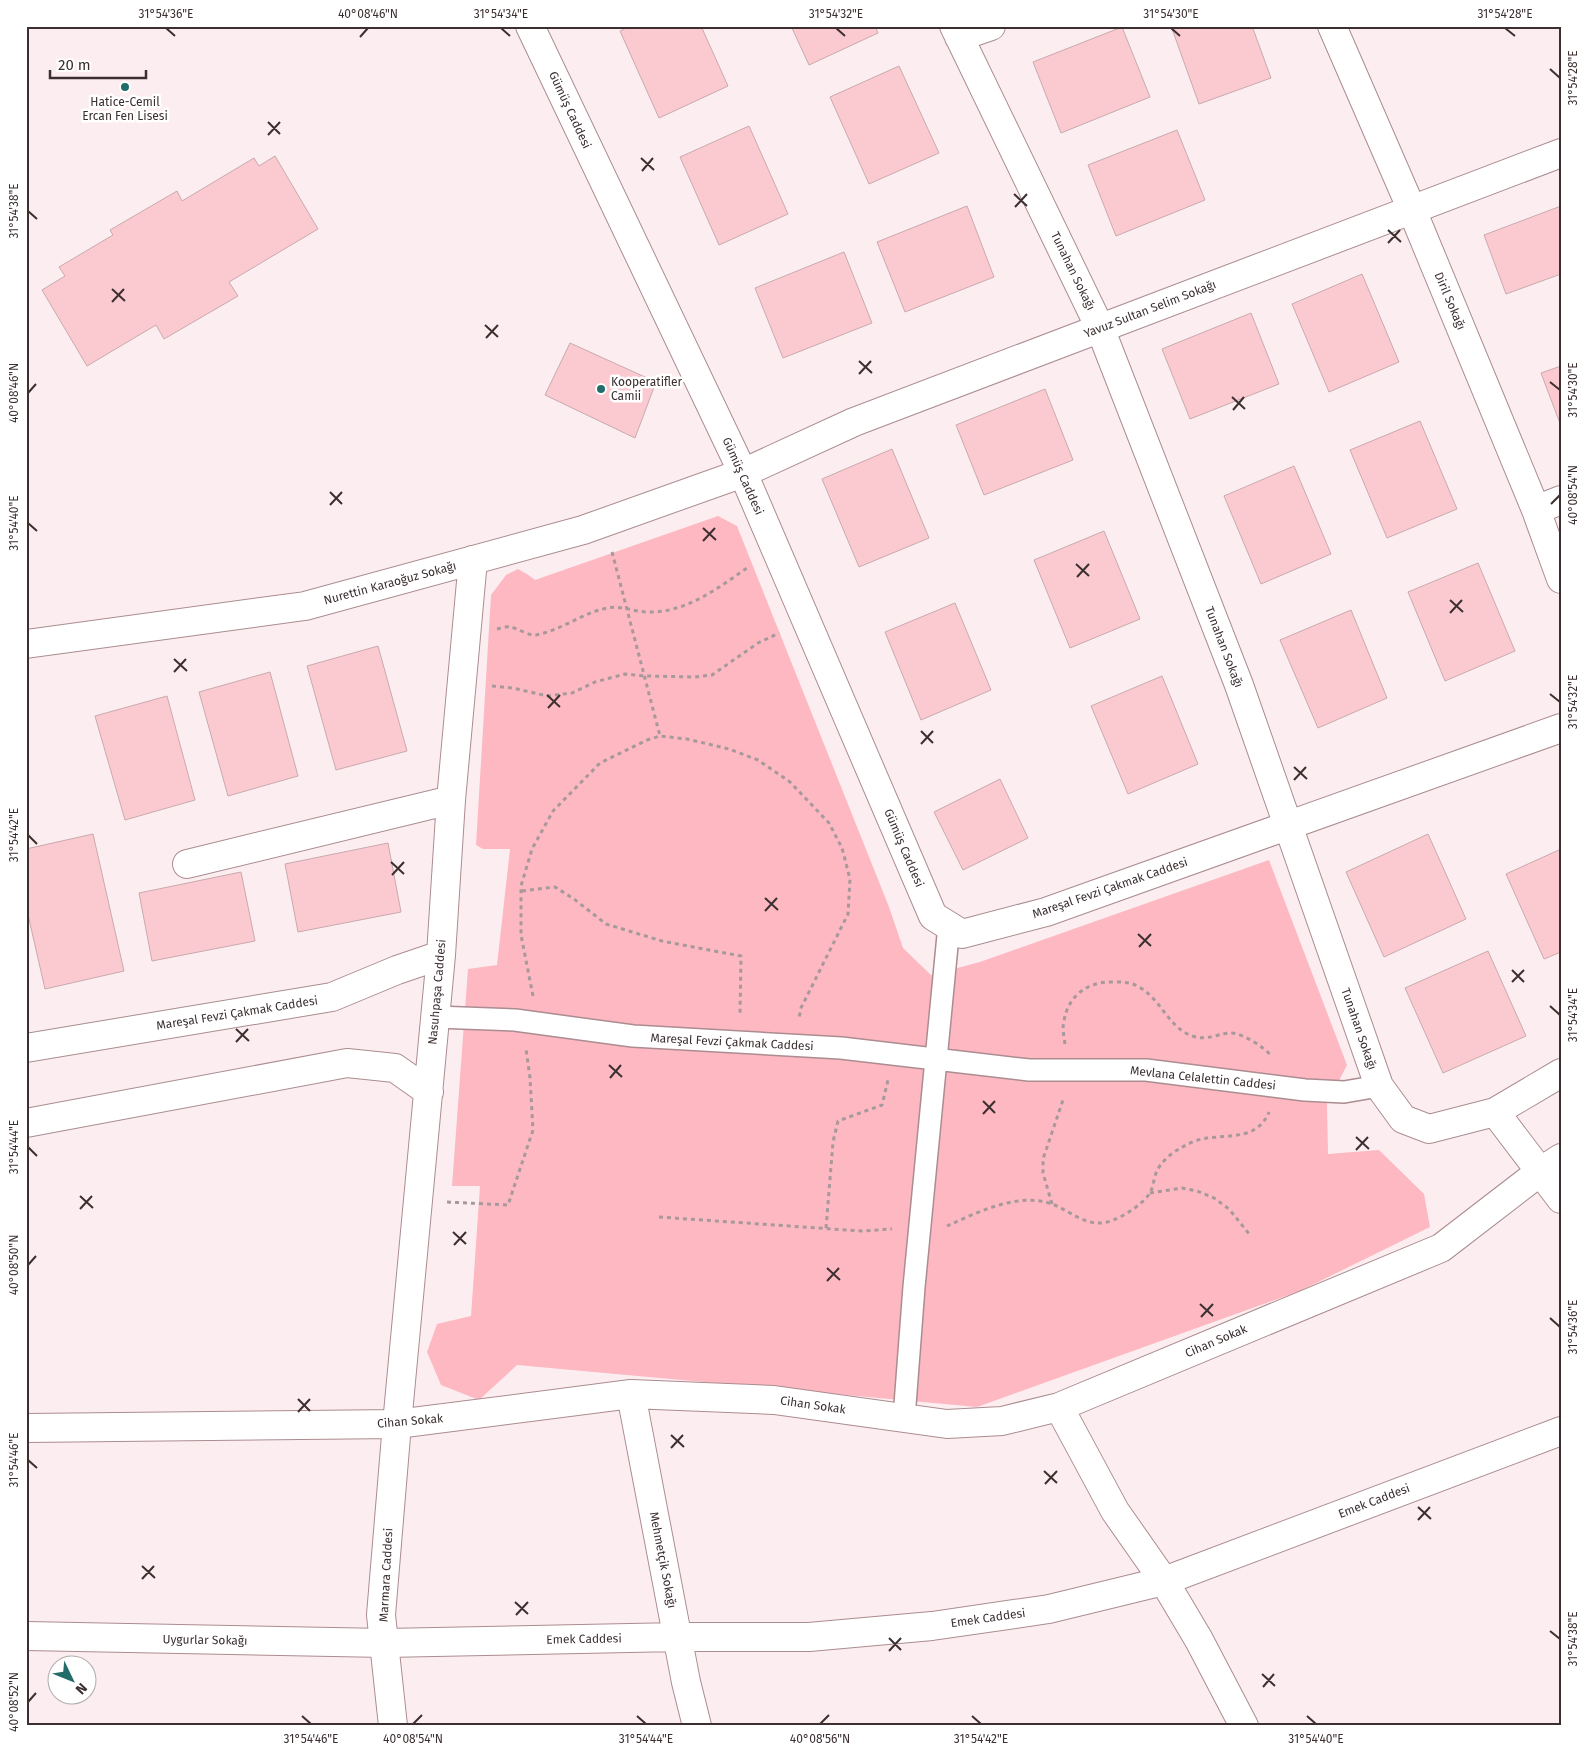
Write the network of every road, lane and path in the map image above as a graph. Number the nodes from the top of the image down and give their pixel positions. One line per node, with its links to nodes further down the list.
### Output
1 (530, 26): 8 (street, Gümüş Caddesi)
2 (991, 26): 4 (street)
3 (1332, 26): 6 (street, Diril Sokağı)
4 (957, 31): 7 (street, Tunahan Sokağı)
5 (1561, 153): 6 (street, Yavuz Sultan Selim Sokağı)
6 (1412, 210): 7 (street, Yavuz Sultan Selim Sokağı); 9 (street, Diril Sokağı)
7 (1100, 328): 8 (street, Yavuz Sultan Selim Sokağı); 23 (street, Tunahan Sokağı)
8 (743, 473): 10 (street, Nurettin Karaoğuz Sokağı); 11 (street, Gümüş Caddesi)
9 (1548, 505): 13 (street, Diril Sokağı)
10 (604, 522): 12 (street, Nurettin Karaoğuz Sokağı); 14 (path)
11 (776, 549): 14 (path); 15 (street, Gümüş Caddesi)
12 (473, 560): 16 (street, Nasuhpaşa Caddesi); 17 (street, Nurettin Karaoğuz Sokağı)
13 (1561, 579)
14 (627, 608): 16 (path); 18 (path)
15 (806, 620): 18 (path); 26 (street, Gümüş Caddesi)
16 (466, 636): 19 (street, Nasuhpaşa Caddesi)
17 (26, 644)
18 (646, 676): 19 (path); 21 (path)
19 (462, 688): 22 (street, Nasuhpaşa Caddesi)
20 (1561, 728): 23 (street, Mareşal Fevzi Çakmak Caddesi)
21 (660, 736): 25 (path); 31 (path)
22 (452, 800): 24 (street); 27 (street, Nasuhpaşa Caddesi)
23 (1287, 825): 26 (street, Mareşal Fevzi Çakmak Caddesi); 38 (street, Tunahan Sokağı)
24 (187, 864)
25 (522, 891): 29 (path); 30 (path)
26 (949, 926): 34 (street)
27 (441, 955): 28 (street, Nasuhpaşa Caddesi); 32 (street, Mareşal Fevzi Çakmak Caddesi)
28 (436, 1017): 29 (street, Mareşal Fevzi Çakmak Caddesi); 39 (street, Nasuhpaşa Caddesi)
29 (531, 1022): 30 (street, Mareşal Fevzi Çakmak Caddesi); 45 (path)
30 (740, 1042): 31 (street, Mareşal Fevzi Çakmak Caddesi)
31 (795, 1045): 33 (street, Mareşal Fevzi Çakmak Caddesi)
32 (26, 1048)
33 (894, 1054): 34 (street, Mareşal Fevzi Çakmak Caddesi); 48 (path)
34 (937, 1058): 35 (street, Mevlana Celalettin Caddesi); 49 (street)
35 (1068, 1070): 37 (street, Mevlana Celalettin Caddesi); 37 (path); 46 (path)
36 (1561, 1073): 40 (street, Tunahan Sokağı)
37 (1280, 1086): 38 (street, Mevlana Celalettin Caddesi); 43 (path)
38 (1379, 1086): 40 (street, Tunahan Sokağı)
39 (429, 1092): 41 (street); 45 (street, Nasuhpaşa Caddesi)
40 (1495, 1112): 42 (street)
41 (26, 1123)
42 (1551, 1165): 44 (street); 52 (street, Cihan Sokak)
43 (1150, 1193): 46 (path); 50 (path)
44 (1561, 1199)
45 (418, 1203): 54 (street, Nasuhpaşa Caddesi)
46 (1052, 1204): 49 (path)
47 (659, 1217): 48 (path)
48 (826, 1228): 49 (path)
49 (919, 1233): 53 (street)
50 (1250, 1235)
51 (631, 1394): 53 (street, Cihan Sokak); 54 (street, Cihan Sokak); 59 (street, Mehmetçik Sokağı)
52 (1059, 1406): 53 (street, Cihan Sokak); 57 (street)
53 (905, 1411)
54 (397, 1424): 55 (street, Cihan Sokak); 60 (street, Marmara Caddesi)
55 (26, 1428)
56 (1561, 1431): 57 (street, Emek Caddesi)
57 (1164, 1581): 59 (street, Emek Caddesi); 63 (street)
58 (26, 1636): 60 (street, Uygurlar Sokağı)
59 (678, 1637): 60 (street, Emek Caddesi); 62 (street, Mehmetçik Sokağı)
60 (385, 1643): 61 (street, Marmara Caddesi)
61 (393, 1726)
62 (697, 1726)
63 (1244, 1726)

